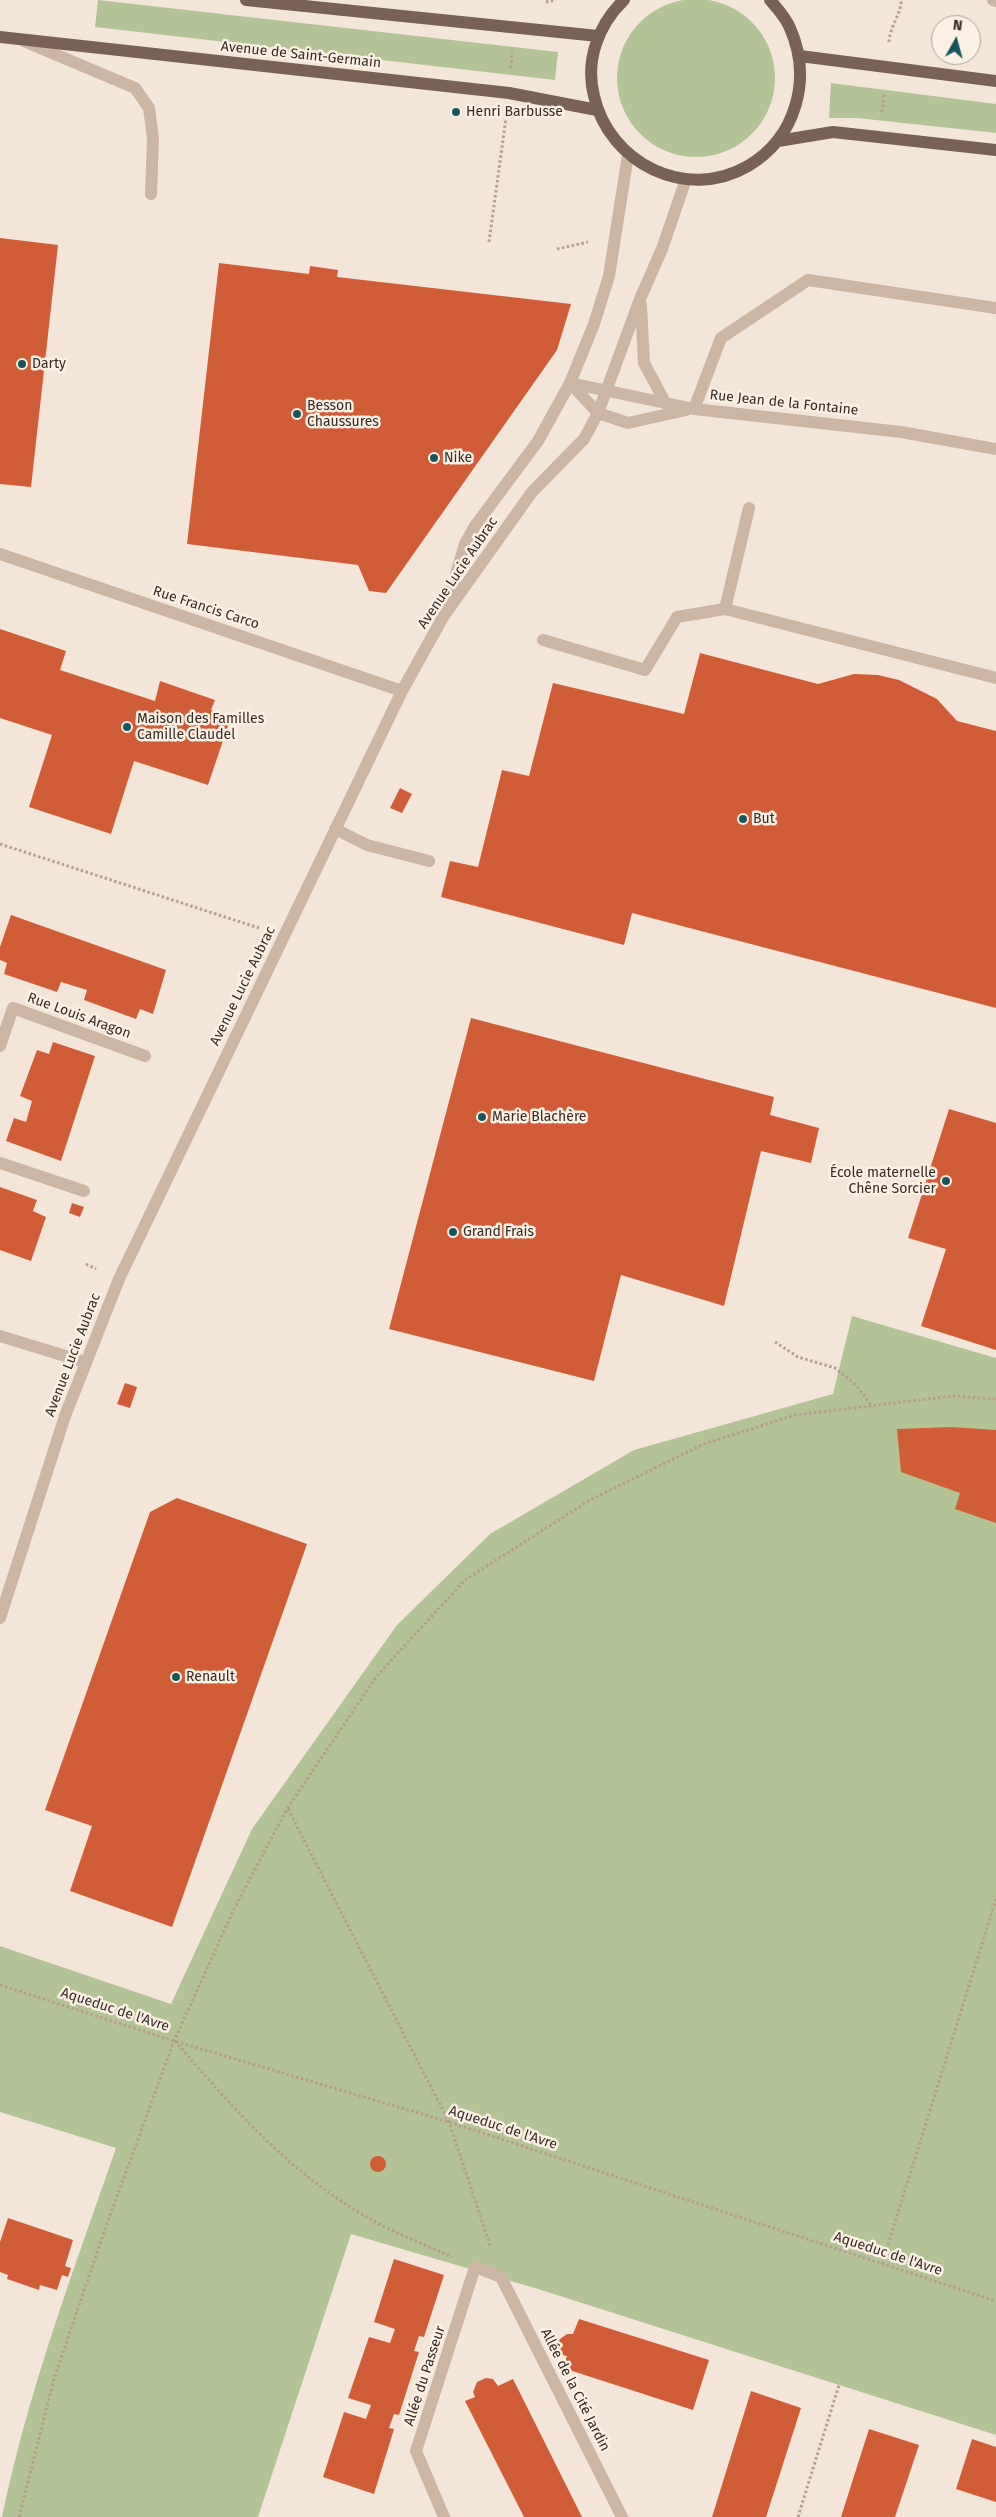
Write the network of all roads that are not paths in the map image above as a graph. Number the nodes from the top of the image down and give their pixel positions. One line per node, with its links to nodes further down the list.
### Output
1 (246, 0): 4 (main road)
2 (624, 0): 4 (main road)
3 (770, 0): 7 (main road)
4 (598, 36): 9 (main road)
5 (0, 37): 6 (main road, Avenue de Saint-Germain)
6 (21, 40): 9 (main road, Avenue de Saint-Germain); 14 (street)
7 (800, 56): 8 (main road); 10 (main road)
8 (996, 81)
9 (597, 110): 12 (main road)
10 (778, 141): 11 (main road); 13 (main road)
11 (996, 150)
12 (628, 155): 13 (main road); 17 (street, Avenue Lucie Aubrac)
13 (686, 179): 15 (street)
14 (151, 194)
15 (640, 299): 18 (street); 19 (street)
16 (996, 308): 20 (street)
17 (570, 383): 18 (street, Rue Jean de la Fontaine); 21 (street); 26 (street, Avenue Lucie Aubrac)
18 (605, 391): 19 (street, Rue Jean de la Fontaine); 21 (street, Avenue Lucie Aubrac)
19 (666, 404): 20 (street, Rue Jean de la Fontaine)
20 (694, 409): 21 (street); 22 (street, Rue Jean de la Fontaine)
21 (598, 414): 26 (street, Avenue Lucie Aubrac)
22 (996, 448)
23 (749, 508): 25 (street)
24 (0, 554): 29 (street, Rue Francis Carco)
25 (725, 609): 27 (street); 28 (street)
26 (443, 617): 29 (street, Avenue Lucie Aubrac)
27 (543, 640)
28 (996, 678)
29 (402, 691): 30 (street, Avenue Lucie Aubrac)
30 (335, 829): 31 (street); 37 (street, Avenue Lucie Aubrac)
31 (429, 861)
32 (0, 1046): 33 (street, Rue Louis Aragon)
33 (145, 1056)
34 (0, 1163): 35 (street)
35 (84, 1191)
36 (0, 1336): 37 (street)
37 (85, 1362): 38 (street, Avenue Lucie Aubrac)
38 (0, 1618)
39 (475, 2267): 40 (street, Allée du Passeur); 41 (street, Allée de la Cité Jardin)
40 (444, 2517)
41 (622, 2517)

